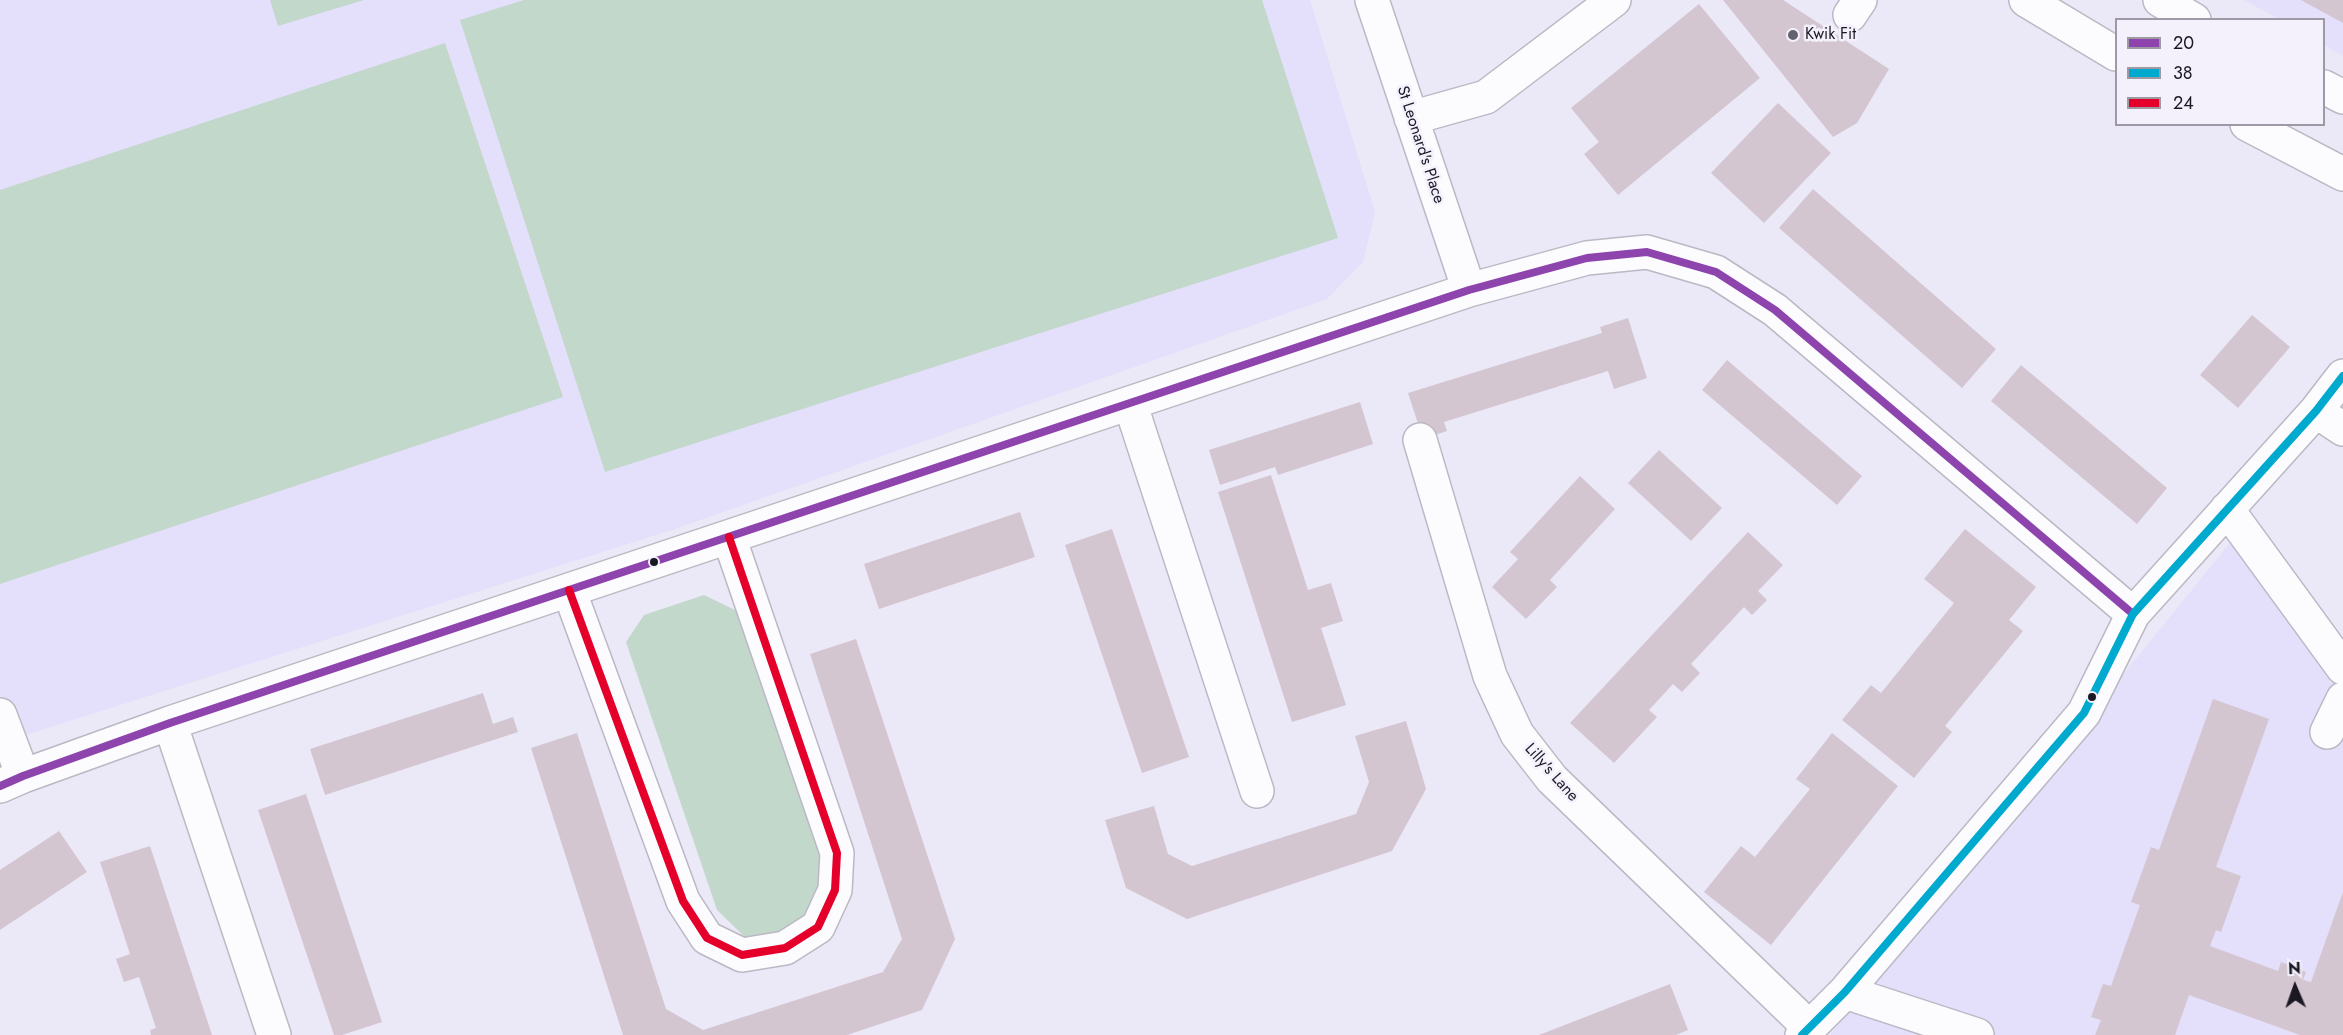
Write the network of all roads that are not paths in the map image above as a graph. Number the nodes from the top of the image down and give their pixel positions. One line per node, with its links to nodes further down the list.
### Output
1 (1372, 0): 9 (street, St Leonard's Place)
2 (1614, 0): 9 (street)
3 (2026, 0): 6 (street)
4 (2160, 0): 5 (street)
5 (2191, 18)
6 (2115, 53)
7 (2325, 88): 8 (street)
8 (2343, 97)
9 (1411, 118): 12 (street, St Leonard's Place)
10 (2251, 126): 11 (street)
11 (2343, 174)
12 (1468, 290): 14 (street); 21 (street)
13 (2343, 376): 15 (street)
14 (1130, 403): 19 (street); 28 (street)
15 (2316, 411): 16 (street); 18 (street)
16 (2343, 429)
17 (1420, 440): 30 (street, Lilly's Lane)
18 (2227, 509): 21 (street); 22 (street)
19 (729, 537): 20 (street); 20 (street)
20 (569, 590): 25 (street)
21 (2133, 614): 29 (street)
22 (2343, 668)
23 (2343, 699): 26 (street)
24 (0, 715): 27 (street)
25 (170, 723): 27 (street); 31 (street)
26 (2327, 732)
27 (11, 781)
28 (1257, 791)
29 (1845, 992): 30 (street); 32 (street)
30 (1806, 1031)
31 (274, 1035)
32 (1977, 1035)

